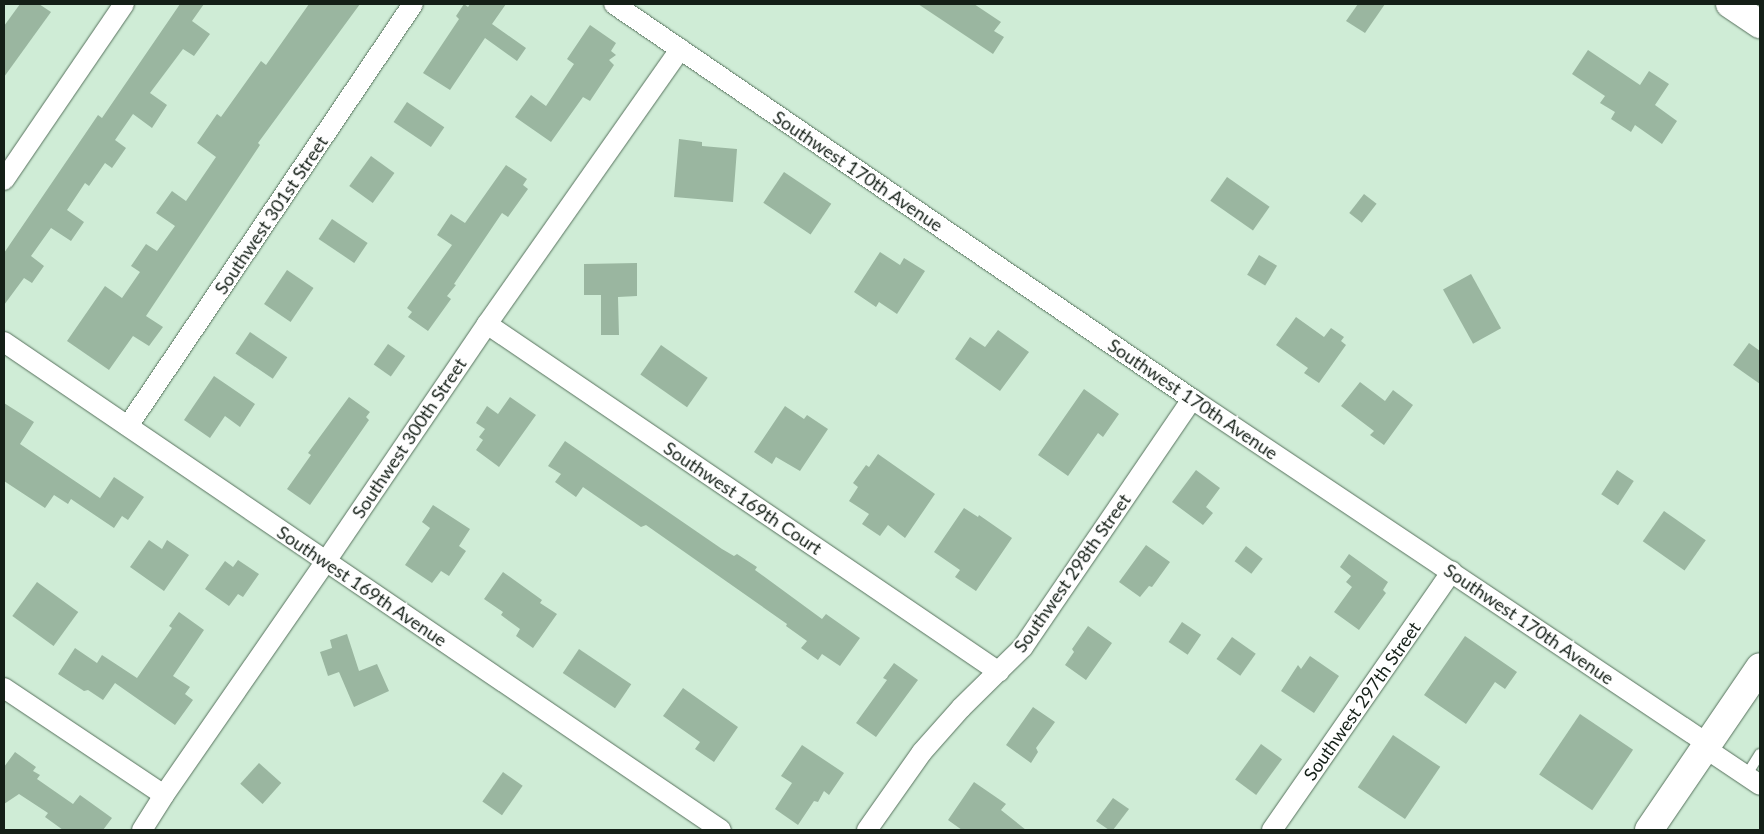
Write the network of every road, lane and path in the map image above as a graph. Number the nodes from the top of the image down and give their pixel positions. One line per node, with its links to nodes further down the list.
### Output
1 (124, 4): 7 (street)
2 (413, 4): 11 (street, Southwest 301st Street)
3 (614, 4): 6 (street, Southwest 170th Avenue)
4 (1730, 4): 5 (street)
5 (1760, 24)
6 (680, 49): 8 (street, Southwest 300th Street); 10 (street, Southwest 170th Avenue)
7 (4, 180)
8 (486, 324): 12 (street, Southwest 300th Street); 15 (street, Southwest 169th Court)
9 (4, 342): 11 (street, Southwest 169th Avenue)
10 (1192, 399): 13 (street, Southwest 170th Avenue); 15 (street, Southwest 298th Street)
11 (128, 426): 12 (street, Southwest 169th Avenue)
12 (326, 562): 20 (street, Southwest 300th Street); 22 (street, Southwest 169th Avenue)
13 (1452, 571): 17 (street, Southwest 170th Avenue); 24 (street, Southwest 297th Street)
14 (1760, 668): 17 (street)
15 (999, 672): 23 (street, Southwest 298th Street)
16 (4, 688): 20 (street)
17 (1706, 746): 19 (street, Southwest 170th Avenue); 25 (street)
18 (1760, 754): 19 (lane)
19 (1753, 781)
20 (164, 795): 21 (street, Southwest 300th Street)
21 (142, 830)
22 (721, 830)
23 (867, 830)
24 (1272, 830)
25 (1649, 830)

